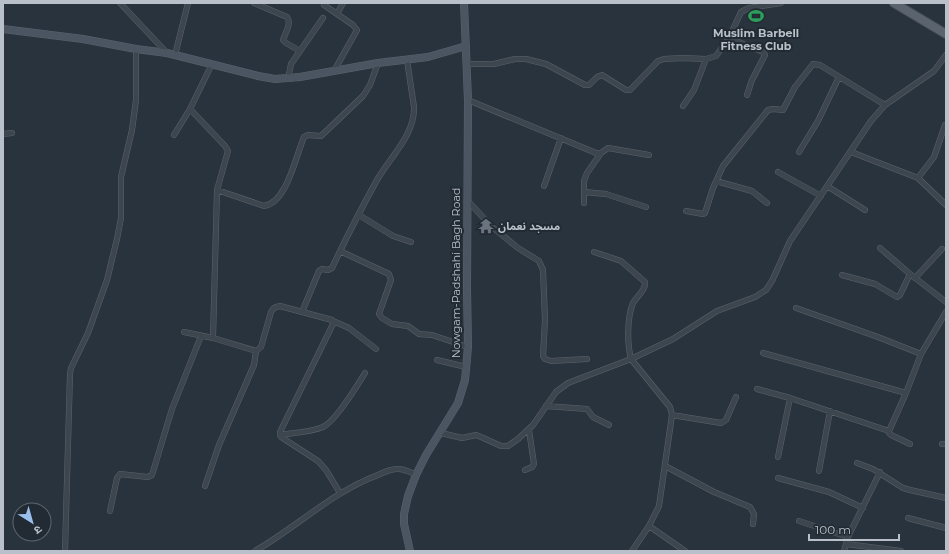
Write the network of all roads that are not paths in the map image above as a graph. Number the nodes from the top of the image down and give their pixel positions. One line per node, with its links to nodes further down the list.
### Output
1 (120, 3): 17 (street)
2 (188, 3): 18 (street)
3 (254, 3): 16 (street)
4 (343, 3): 9 (street)
5 (464, 3): 14 (main road, Nowgam-Padshahi Bagh Road)
6 (781, 3): 13 (street)
7 (900, 4): 12 (main road)
8 (324, 5): 9 (street)
9 (337, 14): 25 (street)
10 (323, 18): 16 (street)
11 (3, 29): 15 (main road)
12 (946, 34)
13 (729, 38): 20 (street); 28 (street)
14 (466, 46): 21 (main road); 24 (main road, Nowgam-Padshahi Bagh Road)
15 (136, 49): 17 (main road); 116 (street)
16 (300, 51): 27 (street)
17 (168, 53): 18 (main road)
18 (176, 55): 23 (main road)
19 (946, 55): 30 (street)
20 (706, 59): 24 (street); 31 (street)
21 (407, 60): 22 (main road); 57 (street)
22 (378, 63): 25 (main road); 47 (street)
23 (212, 64): 27 (main road); 32 (street)
24 (466, 64): 29 (main road, Nowgam-Padshahi Bagh Road)
25 (334, 71): 27 (main road)
26 (838, 77): 30 (street); 38 (street); 44 (street)
27 (288, 79)
28 (746, 95)
29 (468, 100): 37 (street); 50 (main road, Nowgam-Padshahi Bagh Road)
30 (885, 105): 39 (street)
31 (682, 106)
32 (190, 109): 36 (street); 47 (street)
33 (945, 125): 43 (street)
34 (12, 133): 35 (street)
35 (3, 134)
36 (174, 135)
37 (561, 138): 40 (street); 45 (street)
38 (799, 152)
39 (851, 152): 43 (street); 46 (street)
40 (601, 154): 41 (street); 48 (street)
41 (650, 155)
42 (778, 172): 49 (street)
43 (918, 178): 53 (street)
44 (716, 181): 52 (street); 56 (street)
45 (544, 186)
46 (827, 186): 49 (street); 55 (street)
47 (217, 190): 72 (street)
48 (584, 192): 51 (street); 54 (street)
49 (821, 196): 79 (street)
50 (467, 200): 73 (main road, Nowgam-Padshahi Bagh Road); 78 (street)
51 (584, 203)
52 (767, 203)
53 (946, 205)
54 (646, 207)
55 (865, 210)
56 (686, 211)
57 (359, 215): 58 (street); 61 (street)
58 (411, 242)
59 (880, 248): 64 (street)
60 (942, 248): 64 (street)
61 (340, 251): 67 (street); 73 (street)
62 (594, 252): 79 (street)
63 (842, 275): 64 (street)
64 (912, 276): 65 (street)
65 (946, 302)
66 (796, 308): 77 (street)
67 (302, 312): 69 (street); 75 (street)
68 (946, 312): 77 (street)
69 (333, 321): 74 (street); 94 (street)
70 (184, 332): 71 (street)
71 (201, 336): 72 (street); 108 (street)
72 (212, 338): 75 (street)
73 (468, 347): 81 (main road, Nowgam-Padshahi Bagh Road)
74 (376, 349)
75 (256, 351): 104 (street)
76 (763, 353): 84 (street)
77 (921, 354): 84 (street)
78 (587, 359)
79 (631, 359): 87 (street); 89 (street)
80 (437, 360): 81 (street)
81 (466, 368): 93 (main road, Nowgam-Padshahi Bagh Road)
82 (365, 373): 94 (street)
83 (757, 389): 86 (street)
84 (906, 393): 92 (street)
85 (736, 397): 89 (street)
86 (790, 398): 88 (street); 96 (street)
87 (546, 406): 90 (street); 91 (street)
88 (830, 412): 92 (street); 100 (street)
89 (672, 415): 98 (street)
90 (609, 425)
91 (529, 430): 93 (street); 99 (street)
92 (889, 431): 95 (street)
93 (441, 433): 102 (main road, Nowgam-Padshahi Bagh Road)
94 (280, 435): 105 (street)
95 (910, 444)
96 (778, 457)
97 (857, 463): 101 (street)
98 (665, 466): 111 (street); 112 (street)
99 (525, 470)
100 (819, 471)
101 (880, 472): 106 (street); 107 (street)
102 (416, 474): 105 (street); 118 (main road, Nowgam-Padshahi Bagh Road)
103 (778, 478): 107 (street)
104 (205, 486)
105 (340, 493): 117 (street)
106 (946, 498)
107 (863, 508): 114 (street)
108 (110, 511)
109 (908, 518): 113 (street)
110 (799, 521): 114 (street)
111 (753, 524)
112 (649, 526): 119 (street); 120 (street)
113 (946, 528)
114 (848, 537): 115 (street)
115 (846, 544): 121 (street); 122 (street)
116 (65, 551)
117 (255, 551)
118 (410, 551)
119 (632, 551)
120 (685, 551)
121 (844, 551)
122 (901, 551)

